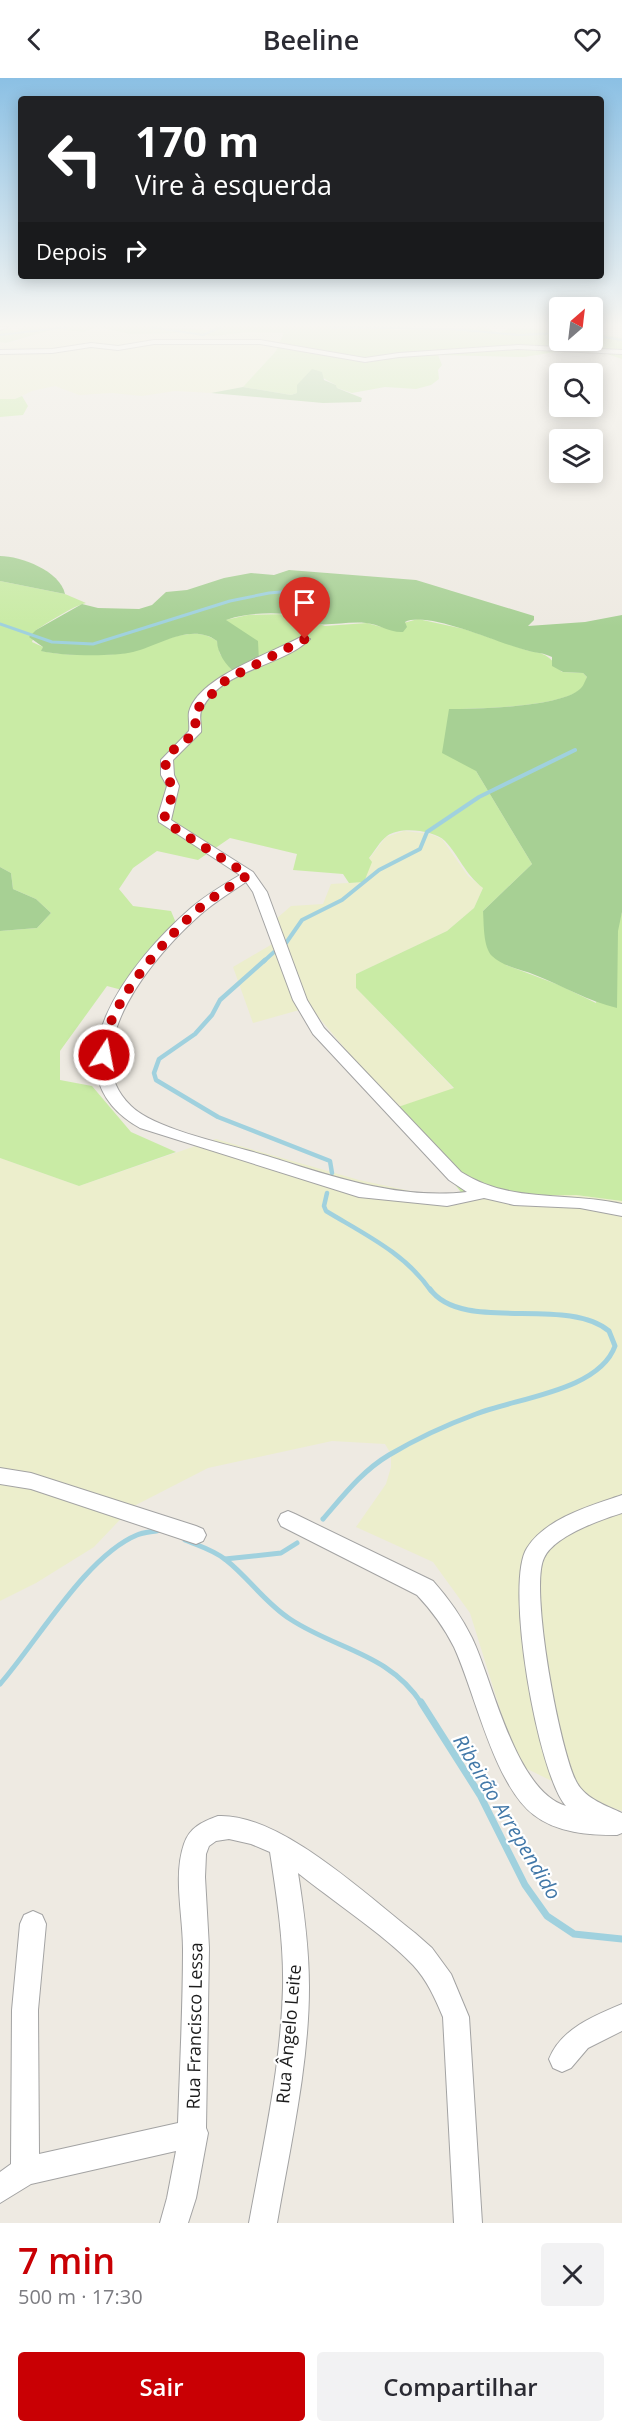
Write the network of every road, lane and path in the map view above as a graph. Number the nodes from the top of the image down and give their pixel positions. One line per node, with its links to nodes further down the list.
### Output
1 (305, 639): 2 (street)
2 (248, 875): 3 (street); 3 (street)
3 (481, 1193): 4 (street)
4 (622, 1210)
5 (0, 1476): 8 (street)
6 (622, 1504): 9 (street)
7 (288, 1520): 9 (street)
8 (196, 1535)
9 (620, 1825)
10 (269, 1840): 14 (street, Rua Francisco Lessa); 18 (street, Rua Ângelo Leite); 19 (street)
11 (33, 1923): 15 (street)
12 (622, 2017): 13 (street)
13 (561, 2059)
14 (194, 2133): 15 (street); 17 (street, Rua Francisco Lessa)
15 (25, 2171): 16 (street)
16 (0, 2189)
17 (174, 2223)
18 (263, 2223)
19 (468, 2223)

